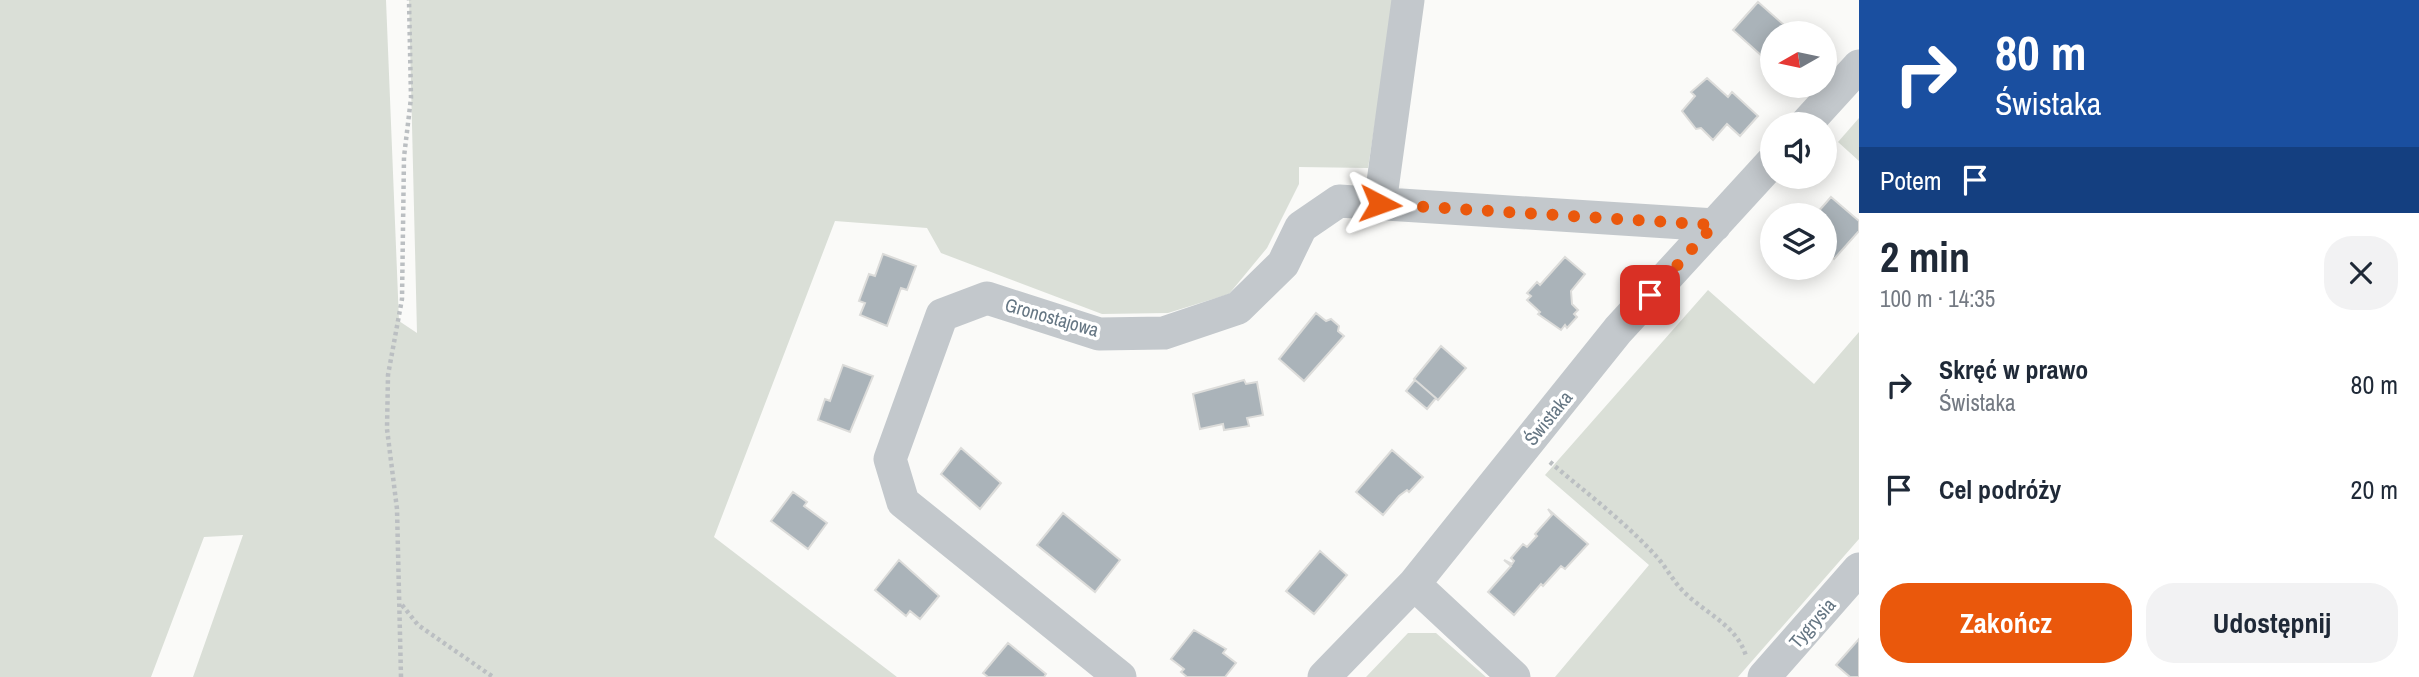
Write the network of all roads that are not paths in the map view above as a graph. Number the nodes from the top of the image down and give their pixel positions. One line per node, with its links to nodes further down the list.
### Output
1 (1408, 0): 5 (street)
2 (1859, 66): 3 (street)
3 (1817, 112)
4 (1760, 175): 6 (street, Świstaka)
5 (1380, 204): 6 (street, Gronostajowa); 10 (street, Gronostajowa)
6 (1714, 225): 8 (street, Świstaka)
7 (1859, 569): 9 (street, Tygrysia)
8 (1414, 584): 11 (street, Świstaka); 12 (street)
9 (1757, 672)
10 (1120, 677)
11 (1324, 677)
12 (1514, 677)

